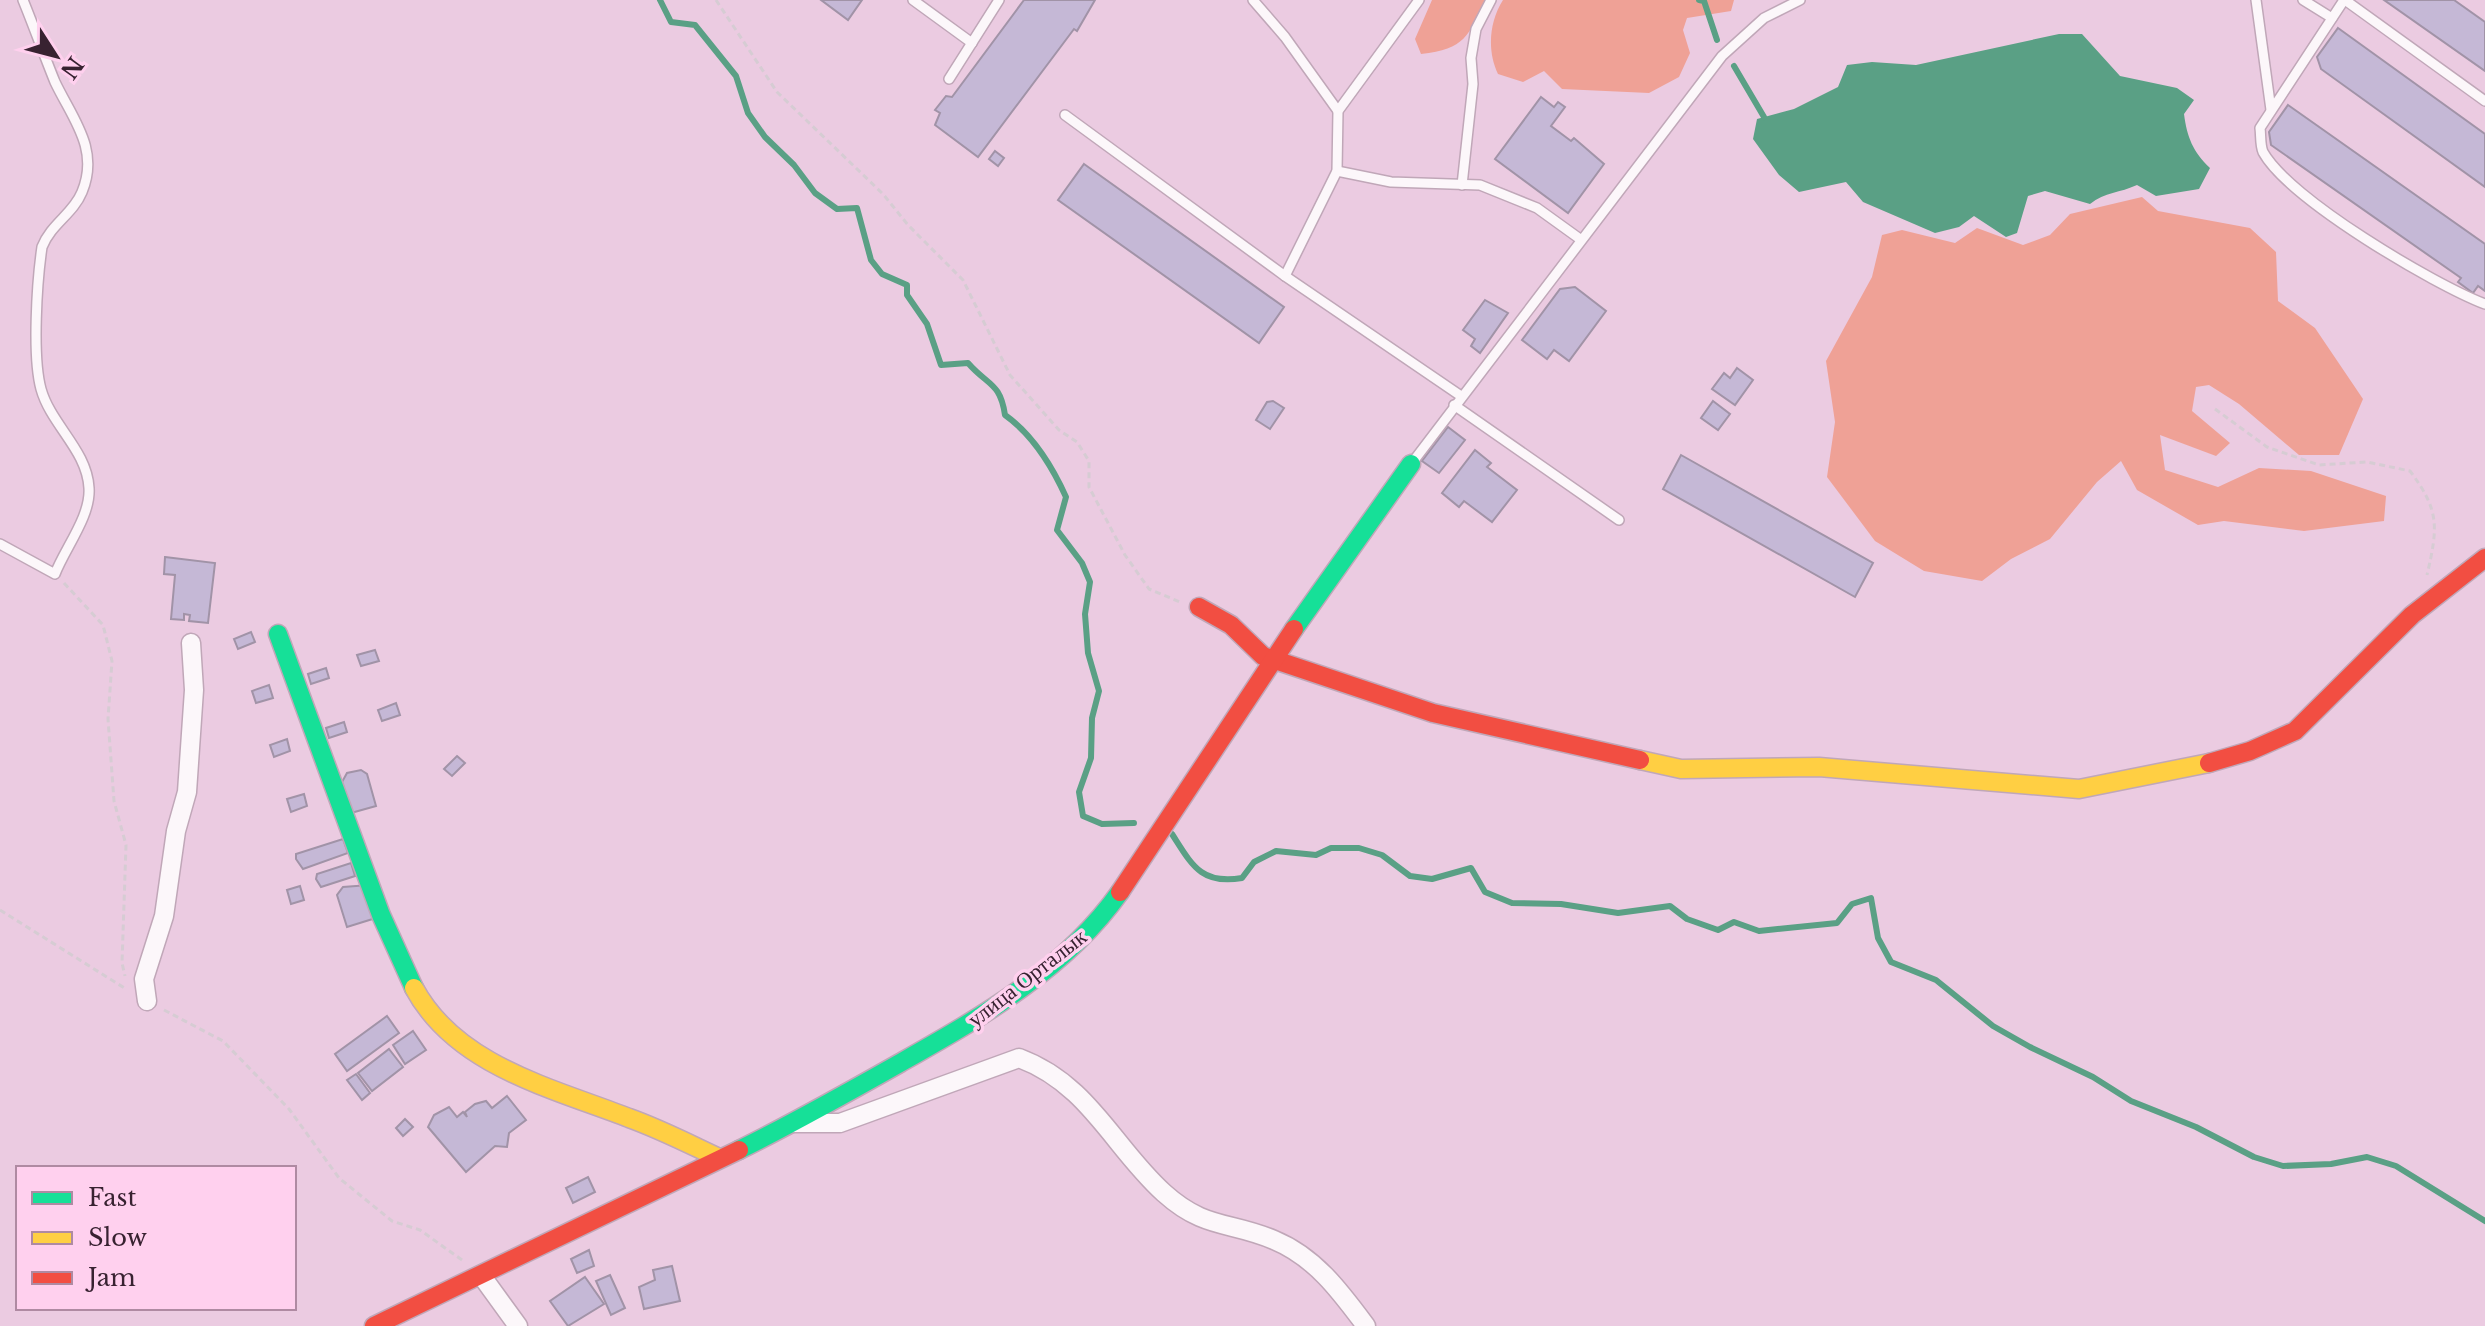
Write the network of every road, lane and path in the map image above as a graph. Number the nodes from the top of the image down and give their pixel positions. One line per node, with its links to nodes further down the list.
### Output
1 (23, 0): 30 (lane)
2 (716, 0): 31 (path)
3 (913, 0): 13 (lane)
4 (999, 0): 13 (lane)
5 (1253, 0): 17 (lane)
6 (1419, 0): 17 (lane)
7 (1491, 0): 20 (lane)
8 (1800, 0): 21 (lane)
9 (2256, 0): 16 (lane)
10 (2303, 0): 12 (lane)
11 (2344, 0): 12 (lane); 15 (lane)
12 (2332, 18): 16 (lane)
13 (972, 43): 14 (lane)
14 (949, 79)
15 (2485, 101)
16 (2271, 110): 23 (lane)
17 (1338, 111): 19 (lane)
18 (1065, 115): 22 (lane)
19 (1337, 171): 20 (lane); 22 (lane)
20 (1462, 185): 21 (lane)
21 (1580, 239): 24 (lane)
22 (1285, 276): 24 (lane)
23 (2485, 304)
24 (1458, 400): 26 (lane); 27 (lane)
25 (2215, 409): 32 (path)
26 (1411, 464): 35 (street, улица Орталык)
27 (1619, 520)
28 (0, 544): 30 (lane)
29 (2485, 558): 32 (street)
30 (55, 574): 36 (path)
31 (1199, 607): 35 (street)
32 (2419, 609): 35 (street)
33 (278, 634): 39 (street)
34 (191, 643): 37 (street)
35 (1273, 659): 38 (street, улица Орталык)
36 (0, 910)
37 (147, 1001): 40 (path)
38 (795, 1123): 39 (street, улица Орталык); 43 (street)
39 (719, 1158): 40 (street, улица Орталык)
40 (481, 1275): 41 (street, улица Орталык); 42 (street)
41 (374, 1326)
42 (518, 1326)
43 (1366, 1326)

